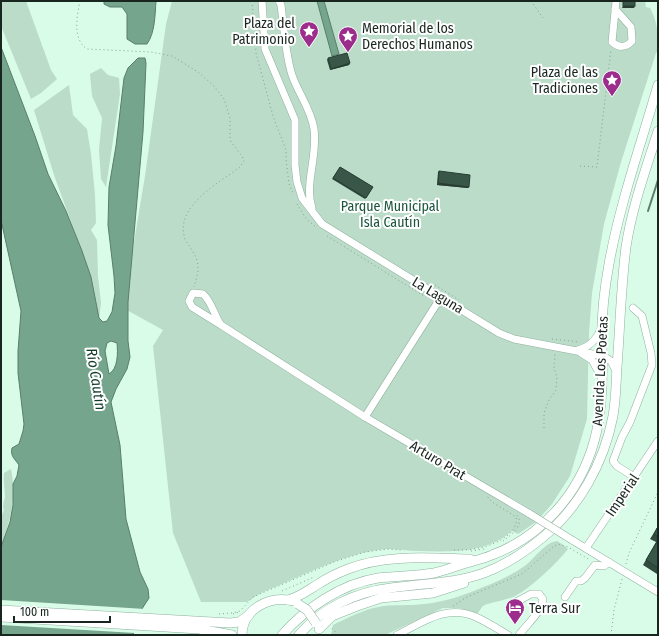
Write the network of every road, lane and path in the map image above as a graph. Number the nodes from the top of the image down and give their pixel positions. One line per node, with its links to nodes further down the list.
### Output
1 (80, 1): 17 (path)
2 (252, 1): 14 (path)
3 (262, 1): 13 (street, La Laguna)
4 (280, 1): 13 (street, La Laguna)
5 (531, 1): 8 (path)
6 (616, 1): 7 (street)
7 (615, 9): 9 (street); 9 (street)
8 (543, 18)
9 (612, 42): 12 (path)
10 (658, 85): 22 (main road, Avenida Los Poetas)
11 (658, 131): 29 (main road, Avenida Los Poetas)
12 (580, 166)
13 (313, 212): 18 (street, La Laguna)
14 (307, 220)
15 (334, 241): 19 (path)
16 (435, 284): 20 (path)
17 (193, 294): 23 (street, Arturo Prat); 23 (street, Arturo Prat)
18 (441, 297): 26 (street, La Laguna); 31 (street)
19 (428, 298)
20 (461, 301)
21 (633, 308): 34 (street)
22 (603, 322): 27 (street); 28 (main road, Avenida Los Poetas)
23 (221, 325): 31 (street, Arturo Prat)
24 (549, 338): 25 (path)
25 (579, 342)
26 (556, 346): 27 (street, La Laguna); 32 (path)
27 (576, 350): 28 (street, La Laguna); 30 (street)
28 (603, 356): 29 (street); 30 (main road, Avenida Los Poetas)
29 (617, 375): 42 (main road, Avenida Los Poetas)
30 (603, 380): 39 (main road, Avenida Los Poetas)
31 (365, 417): 38 (street, Arturo Prat, bridge)
32 (544, 428)
33 (658, 441): 34 (street, Imperial)
34 (634, 477): 38 (street, Imperial)
35 (658, 492): 43 (path)
36 (489, 500): 37 (path)
37 (516, 518)
38 (586, 548): 40 (street, Arturo Prat)
39 (481, 559): 46 (main road); 57 (main road, Avenida Los Poetas)
40 (609, 562): 41 (street); 43 (street, Arturo Prat)
41 (600, 566): 45 (street); 48 (path)
42 (492, 570): 54 (main road); 58 (main road, Avenida Los Poetas)
43 (624, 572): 44 (street, Arturo Prat); 63 (path)
44 (658, 592)
45 (565, 598)
46 (288, 600): 50 (main road); 54 (main road, bridge)
47 (514, 604): 62 (street)
48 (450, 607)
49 (1, 610): 53 (main road)
50 (249, 615): 53 (main road); 56 (main road)
51 (1, 617): 53 (main road)
52 (329, 623): 59 (path)
53 (197, 625): 55 (main road)
54 (318, 629)
55 (232, 635)
56 (242, 635)
57 (282, 635)
58 (299, 635)
59 (338, 635)
60 (397, 635): 61 (street)
61 (508, 635)
62 (519, 635)
63 (611, 635)

